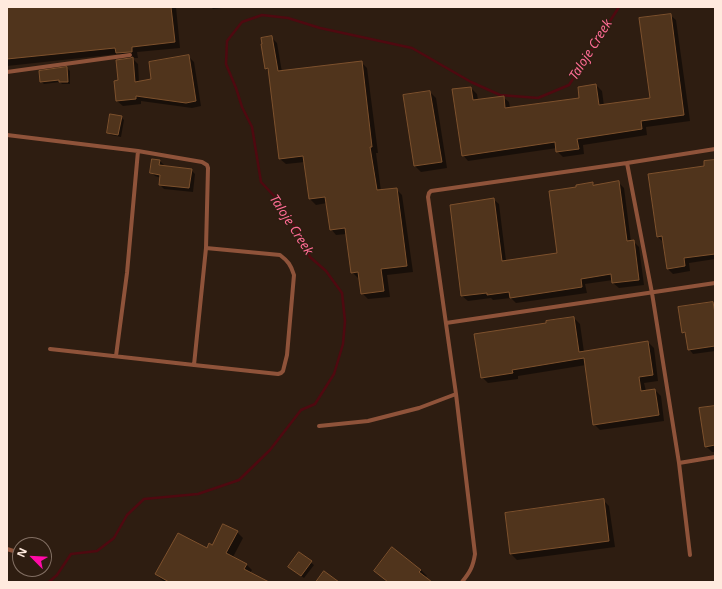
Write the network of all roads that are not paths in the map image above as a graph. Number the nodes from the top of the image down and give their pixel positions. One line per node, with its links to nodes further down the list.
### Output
1 (130, 55): 2 (lane)
2 (7, 72)
3 (7, 135): 5 (lane)
4 (715, 149): 6 (lane)
5 (138, 151): 7 (lane); 12 (lane)
6 (627, 163): 9 (lane); 10 (lane)
7 (206, 248): 13 (lane); 13 (lane)
8 (715, 283): 9 (lane)
9 (652, 293): 10 (lane); 17 (lane)
10 (446, 323): 14 (lane)
11 (50, 349): 12 (lane)
12 (116, 356): 13 (lane)
13 (194, 365)
14 (456, 394): 15 (lane); 19 (lane)
15 (319, 426)
16 (715, 456): 17 (lane)
17 (679, 463): 18 (lane)
18 (690, 555)
19 (462, 582)

